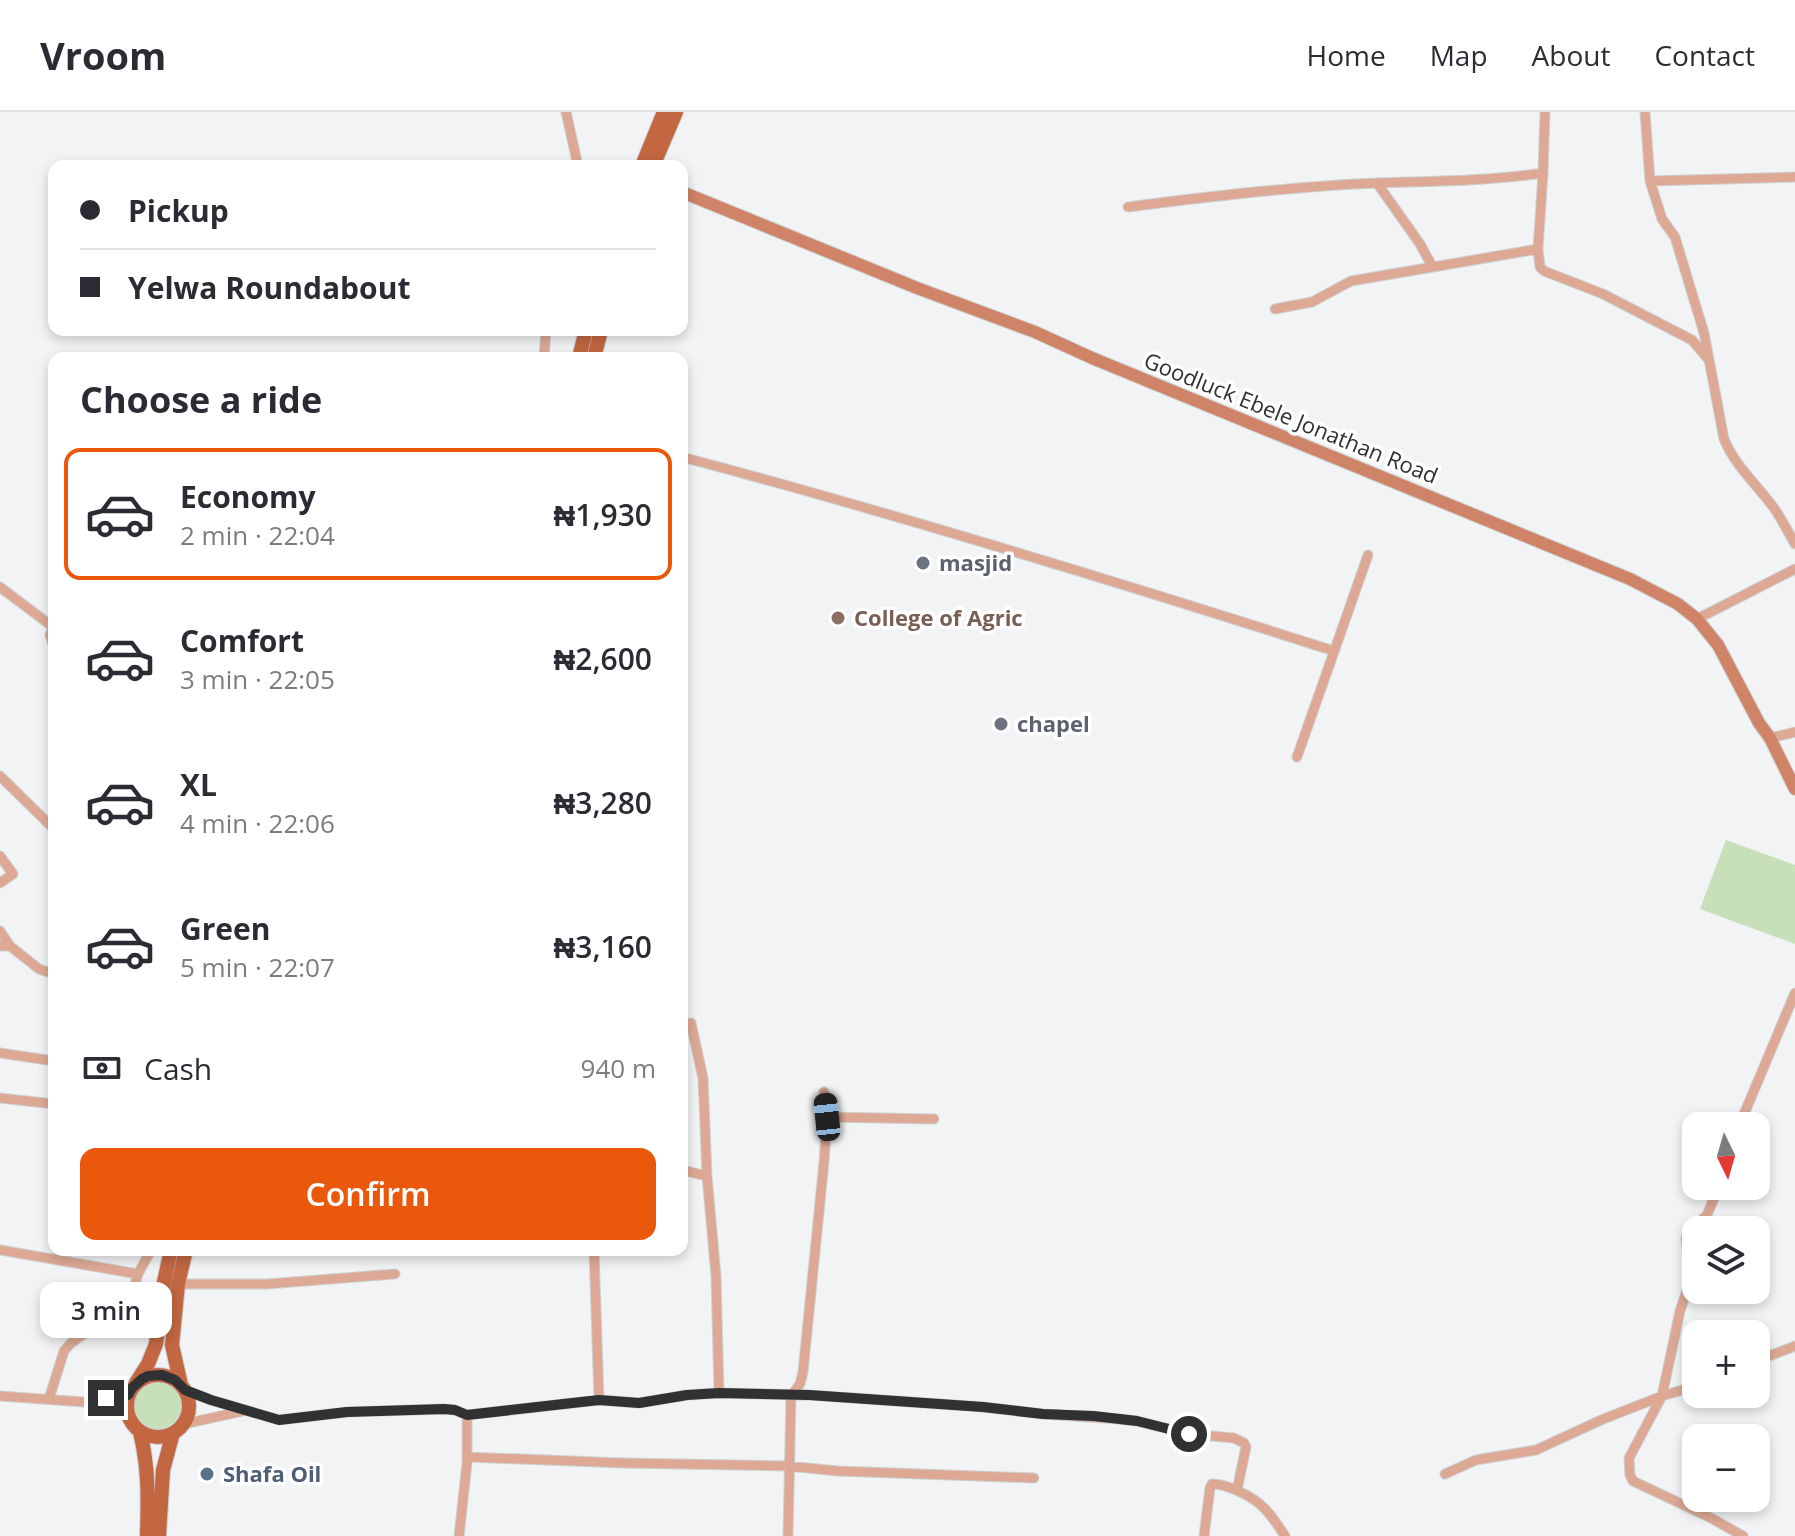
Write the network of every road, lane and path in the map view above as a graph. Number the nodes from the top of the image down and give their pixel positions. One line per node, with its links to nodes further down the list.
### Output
1 (566, 112): 6 (street)
2 (664, 112): 7 (main road)
3 (676, 112): 8 (main road)
4 (1545, 112): 9 (street)
5 (1645, 112): 11 (street)
6 (577, 160)
7 (644, 160)
8 (656, 160)
9 (1543, 173): 12 (street); 15 (street)
10 (1795, 177): 11 (street)
11 (1650, 181): 18 (street)
12 (1377, 183): 14 (street); 16 (street)
13 (688, 194): 24 (main road, Goodluck Ebele Jonathan Road)
14 (1128, 207)
15 (1538, 249): 16 (street); 18 (street)
16 (1432, 266): 17 (street)
17 (1275, 309)
18 (1709, 360): 20 (street)
19 (688, 459): 26 (street)
20 (1795, 544)
21 (1368, 555): 26 (street)
22 (1795, 569): 24 (street)
23 (0, 587): 25 (street)
24 (1697, 619): 28 (main road, Goodluck Ebele Jonathan Road)
25 (48, 623)
26 (1334, 651): 29 (street)
27 (1795, 732): 28 (street)
28 (1770, 738): 31 (main road, Goodluck Ebele Jonathan Road)
29 (1297, 757)
30 (0, 776): 32 (street)
31 (1795, 789)
32 (48, 823)
33 (0, 856): 34 (street)
34 (0, 883)
35 (0, 931): 36 (street)
36 (5, 946): 37 (street)
37 (48, 972)
38 (1795, 993): 45 (street)
39 (691, 1023): 49 (street)
40 (0, 1053): 41 (street)
41 (48, 1060)
42 (824, 1092): 46 (street)
43 (0, 1098): 44 (street)
44 (48, 1103)
45 (1745, 1112)
46 (827, 1117): 47 (street); 66 (street)
47 (934, 1119)
48 (688, 1171): 49 (street)
49 (707, 1176): 64 (street)
50 (1713, 1200): 67 (street)
51 (0, 1250): 56 (street)
52 (148, 1256): 56 (street)
53 (167, 1256): 62 (main road)
54 (185, 1256): 58 (main road)
55 (594, 1256): 69 (street)
56 (138, 1274): 68 (street)
57 (395, 1274): 58 (street)
58 (178, 1284): 61 (main road)
59 (1795, 1346): 60 (street)
60 (1770, 1356)
61 (183, 1388): 62 (main road); 71 (street); 74 (main road)
62 (132, 1389): 70 (street); 72 (main road)
63 (1682, 1390): 67 (street)
64 (719, 1393): 66 (street); 69 (street)
65 (0, 1396): 68 (street)
66 (791, 1396): 77 (street); 80 (street)
67 (1662, 1396): 78 (street); 87 (street)
68 (49, 1399): 70 (street)
69 (599, 1400): 73 (street)
70 (84, 1402): 72 (street)
71 (245, 1411): 73 (street); 74 (street)
72 (128, 1415): 75 (main road)
73 (467, 1415): 76 (street)
74 (178, 1428): 75 (main road); 82 (main road)
75 (140, 1432): 81 (main road)
76 (467, 1457): 77 (street); 83 (street)
77 (788, 1466): 79 (street); 84 (street)
78 (1445, 1474)
79 (1034, 1478)
80 (1237, 1490): 85 (street); 86 (street)
81 (147, 1536)
82 (159, 1536)
83 (459, 1536)
84 (788, 1536)
85 (1204, 1536)
86 (1285, 1536)
87 (1743, 1536)

